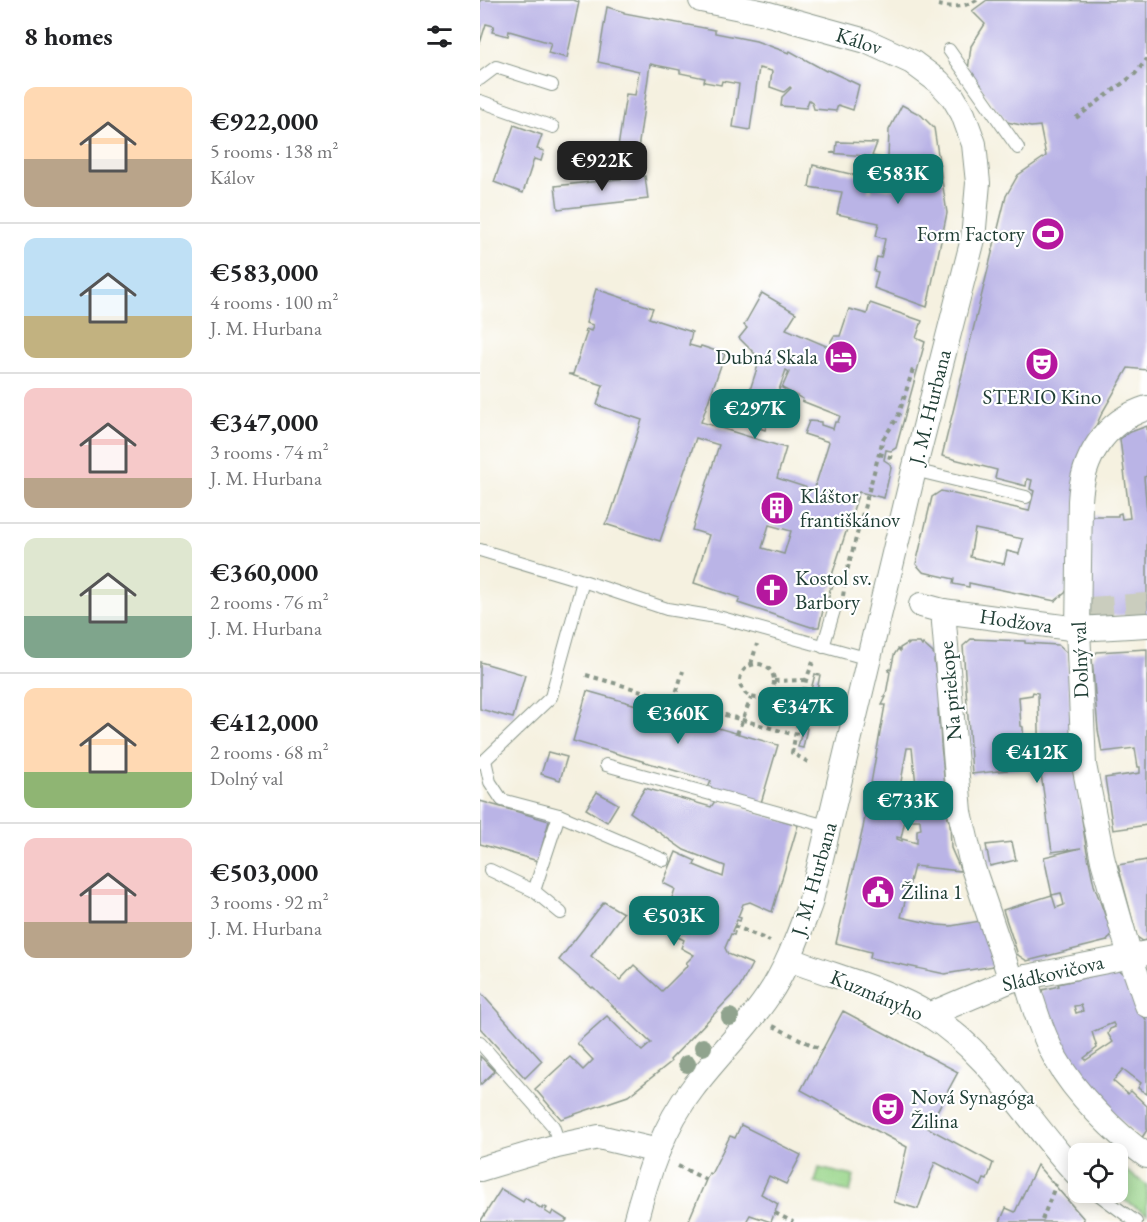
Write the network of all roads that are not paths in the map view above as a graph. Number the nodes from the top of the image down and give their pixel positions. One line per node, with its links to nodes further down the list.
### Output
1 (701, 0): 7 (street, Kálov)
2 (949, 50): 8 (lane)
3 (480, 80): 4 (lane)
4 (552, 85)
5 (480, 101): 6 (lane)
6 (553, 127)
7 (974, 144): 10 (street, J. M. Hurbana)
8 (1018, 148)
9 (1147, 408): 16 (street, Dolný val)
10 (914, 470): 11 (lane); 19 (street, J. M. Hurbana)
11 (1026, 497)
12 (480, 550): 13 (lane)
13 (583, 581): 18 (lane); 20 (lane)
14 (838, 607): 18 (lane)
15 (932, 608): 16 (street, Hodžova); 30 (street, Na priekope)
16 (1082, 616): 17 (street, Hodžova); 28 (street, Dolný val)
17 (1147, 626)
18 (828, 649): 19 (lane)
19 (869, 659): 23 (street, J. M. Hurbana)
20 (483, 761): 22 (lane)
21 (606, 765): 23 (lane)
22 (559, 815): 24 (lane); 26 (lane)
23 (830, 827): 29 (street, J. M. Hurbana)
24 (664, 860)
25 (490, 870): 26 (lane)
26 (534, 891): 27 (lane)
27 (561, 913)
28 (1138, 955): 30 (street, Sládkovičova); 31 (street, Dolný val)
29 (789, 959): 32 (street, Kuzmányho); 36 (street, J. M. Hurbana)
30 (1018, 978): 32 (street, Sládkovičova); 35 (street, Na priekope)
31 (1147, 1005)
32 (929, 1015): 38 (street, Kuzmányho)
33 (480, 1043): 34 (lane)
34 (560, 1145): 36 (street); 37 (street)
35 (1147, 1156)
36 (667, 1158): 40 (street, J. M. Hurbana)
37 (480, 1169)
38 (1068, 1176)
39 (1110, 1203): 41 (lane)
40 (635, 1222)
41 (1136, 1222)

